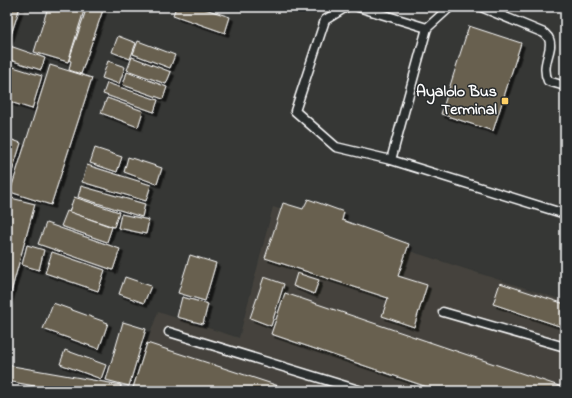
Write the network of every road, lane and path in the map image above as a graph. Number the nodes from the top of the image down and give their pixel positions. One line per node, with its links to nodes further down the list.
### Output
1 (346, 7): 7 (lane)
2 (358, 7): 5 (lane)
3 (450, 7): 5 (lane)
4 (481, 7): 6 (lane)
5 (427, 28): 7 (lane)
6 (565, 86)
7 (391, 160): 8 (lane)
8 (565, 214)
9 (443, 312): 11 (lane)
10 (169, 332): 12 (lane)
11 (565, 347)
12 (362, 391)

